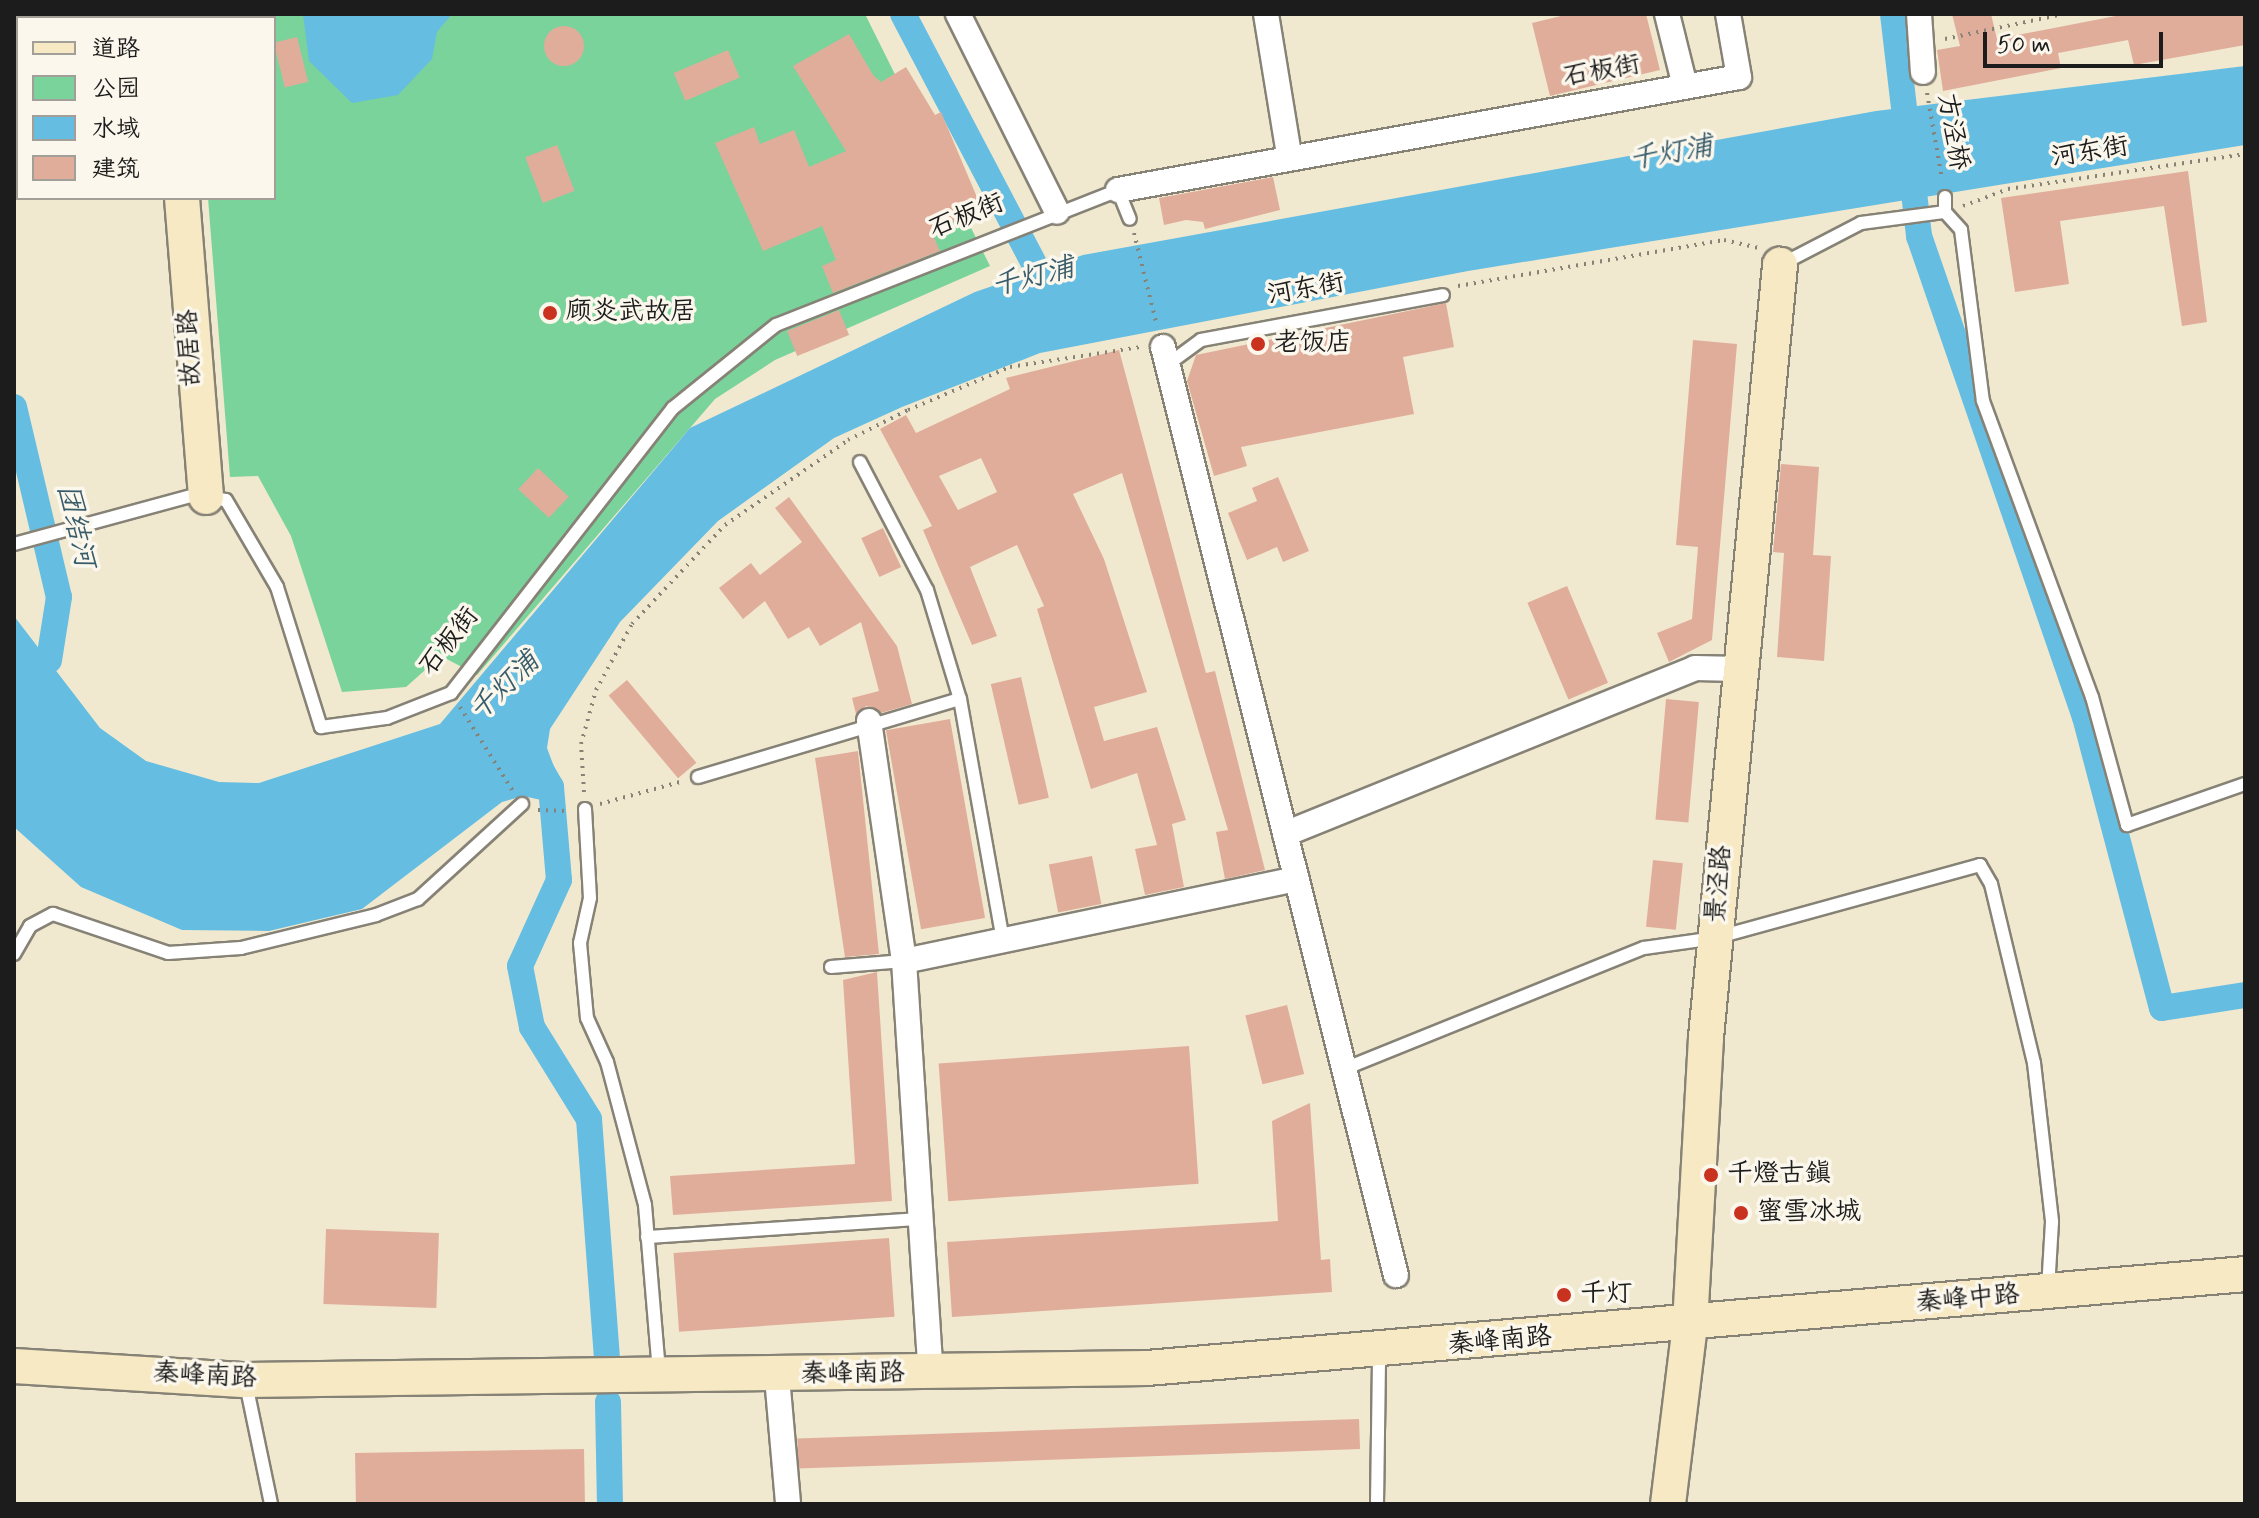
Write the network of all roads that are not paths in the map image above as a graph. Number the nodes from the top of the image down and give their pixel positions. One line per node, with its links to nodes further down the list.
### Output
1 (958, 14): 13 (street)
2 (1266, 14): 8 (street)
3 (1667, 14): 7 (street)
4 (1728, 14): 7 (street, 石板街)
5 (1919, 14): 6 (street)
6 (1923, 72)
7 (1685, 86): 8 (street, 石板街)
8 (1289, 155): 9 (street, 石板街)
9 (1118, 190): 13 (lane, 石板街); 14 (lane)
10 (1945, 197): 12 (lane)
11 (182, 200): 19 (street, 故居路)
12 (1945, 212): 15 (lane); 25 (lane)
13 (1048, 216): 19 (lane, 石板街)
14 (1130, 219)
15 (1780, 265): 21 (street, 景泾路)
16 (1444, 292): 17 (lane, 河东街)
17 (1165, 356): 28 (street)
18 (860, 462): 22 (lane)
19 (206, 497): 20 (lane)
20 (18, 545)
21 (1739, 669): 28 (street); 30 (street, 景泾路)
22 (960, 699): 23 (lane); 31 (lane)
23 (869, 721): 24 (lane); 33 (street)
24 (698, 777)
25 (2245, 784)
26 (520, 802): 32 (lane)
27 (580, 810): 37 (lane)
28 (1285, 834): 29 (street)
29 (1297, 879): 31 (street); 35 (street)
30 (1715, 938): 35 (lane); 40 (lane); 41 (street, 景泾路)
31 (1003, 940): 33 (street)
32 (14, 954)
33 (904, 961): 34 (lane); 36 (street)
34 (831, 967)
35 (1344, 1069): 39 (street)
36 (921, 1219): 37 (lane); 44 (street)
37 (647, 1237): 47 (lane)
38 (2245, 1274): 40 (street, 秦峰中路)
39 (1396, 1275)
40 (2048, 1292): 41 (street, 秦峰中路)
41 (1690, 1324): 42 (street, 秦峰南路); 51 (street, 景泾路)
42 (1379, 1353): 44 (street, 秦峰南路); 50 (lane)
43 (14, 1366): 46 (street, 秦峰南路)
44 (931, 1373): 45 (street, 秦峰南路)
45 (777, 1377): 47 (street, 秦峰南路); 49 (street)
46 (246, 1380): 47 (street, 秦峰南路); 48 (lane)
47 (660, 1380)
48 (271, 1504)
49 (788, 1504)
50 (1377, 1504)
51 (1668, 1504)

